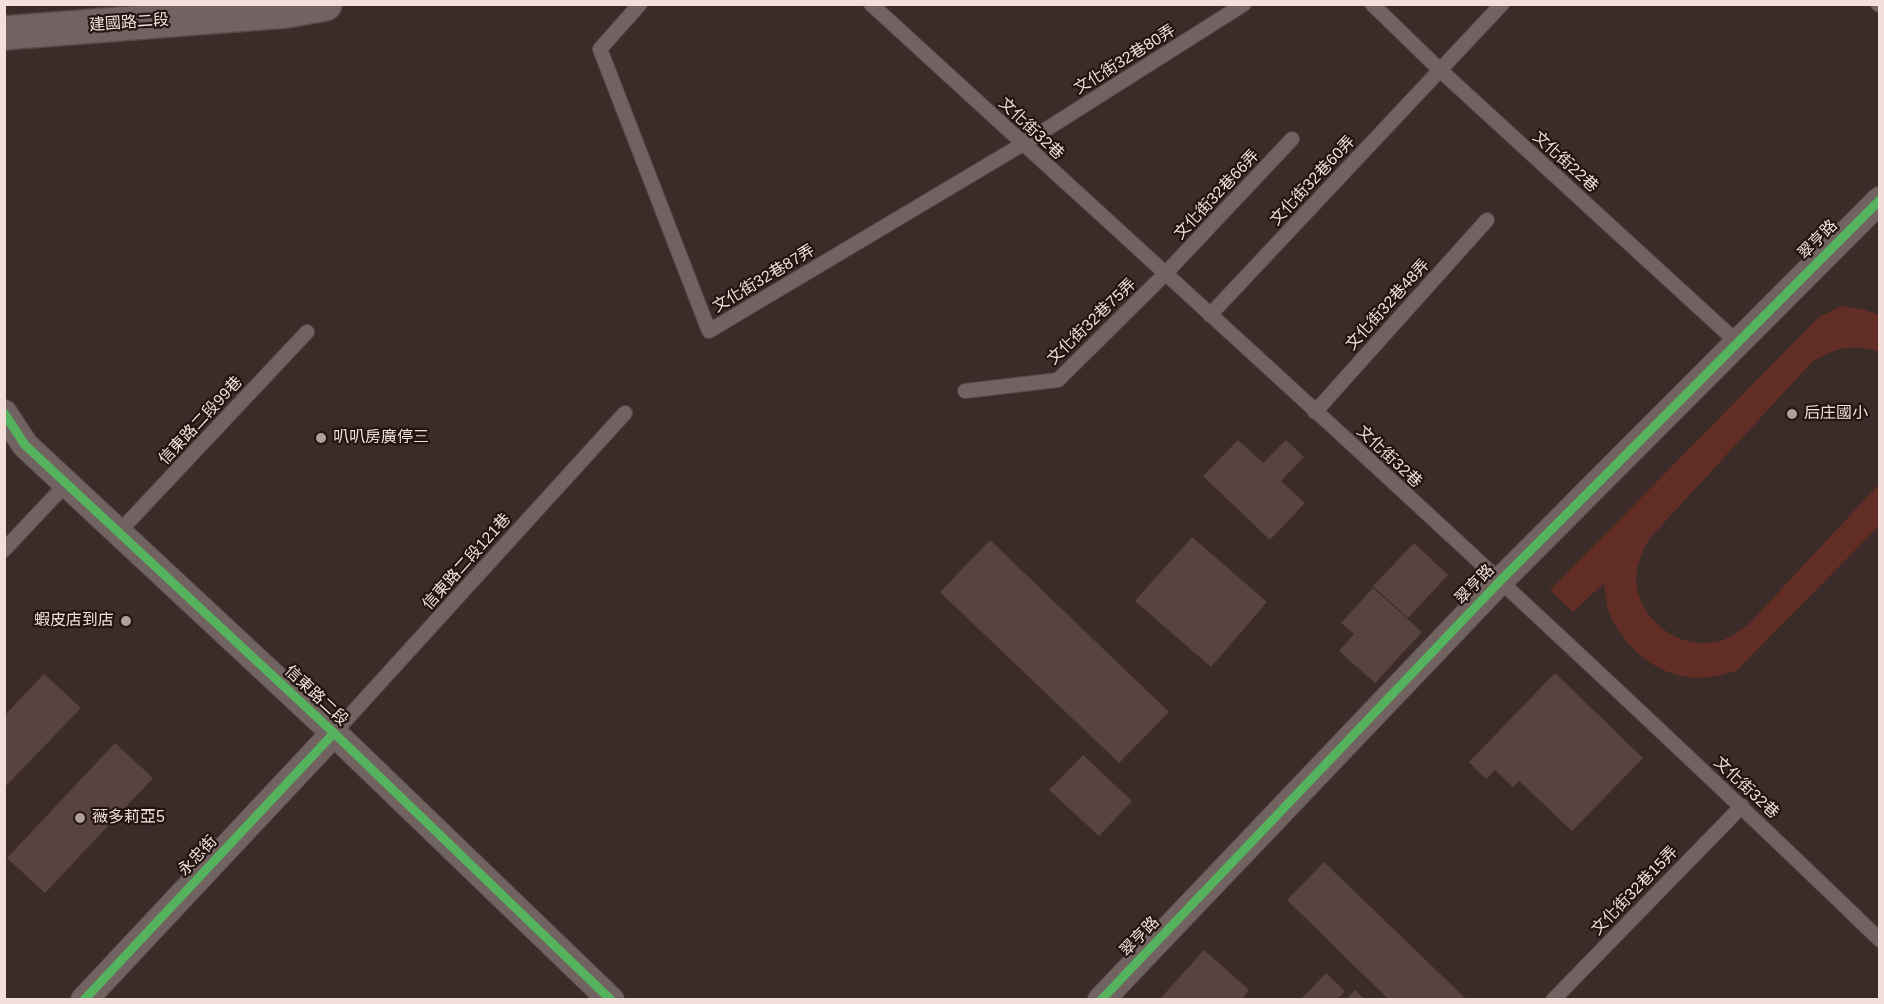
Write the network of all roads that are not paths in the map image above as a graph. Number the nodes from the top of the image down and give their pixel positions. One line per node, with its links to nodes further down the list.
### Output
1 (325, 4): 7 (street, 建國路二段)
2 (640, 4): 10 (lane, 文化街32巷87弄)
3 (871, 4): 10 (lane, 文化街32巷)
4 (1244, 4): 10 (lane, 文化街32巷80弄)
5 (1372, 4): 8 (lane, 文化街22巷)
6 (1502, 4): 8 (lane, 文化街32巷60弄)
7 (4, 33)
8 (1440, 70): 14 (lane, 文化街32巷60弄); 16 (lane, 文化街22巷)
9 (1292, 139): 13 (lane, 文化街32巷66弄)
10 (1023, 144): 13 (lane, 文化街32巷)
11 (1880, 200): 16 (street, 翠亨路)
12 (1486, 220): 19 (lane, 文化街32巷48弄)
13 (1165, 274): 14 (lane, 文化街32巷); 17 (lane, 文化街32巷75弄)
14 (1210, 315): 19 (lane, 文化街32巷)
15 (307, 332): 22 (lane, 信東路二段99巷)
16 (1738, 343): 24 (street, 翠亨路)
17 (965, 391)
18 (4, 412): 21 (street, 信東路二段)
19 (1315, 412): 24 (lane, 文化街32巷)
20 (625, 413): 25 (lane, 信東路二段121巷)
21 (66, 484): 22 (street, 信東路二段); 23 (lane)
22 (118, 533): 25 (street, 信東路二段)
23 (4, 550)
24 (1500, 581): 26 (lane, 文化街32巷); 30 (street, 翠亨路)
25 (334, 733): 28 (street, 永忠街); 29 (street, 信東路二段)
26 (1742, 806): 27 (lane, 文化街32巷); 31 (lane, 文化街32巷15弄)
27 (1880, 940)
28 (84, 999)
29 (611, 999)
30 (1101, 999)
31 (1553, 999)

